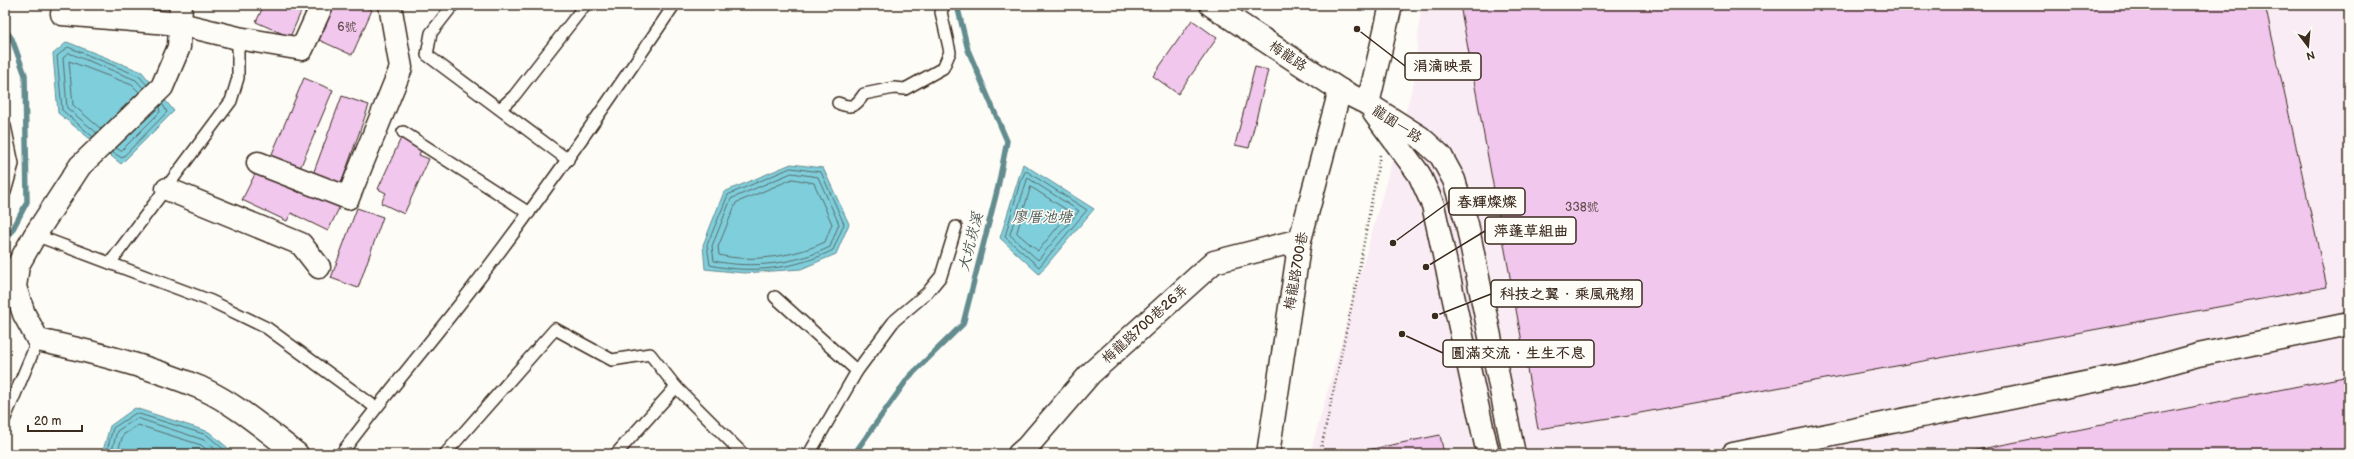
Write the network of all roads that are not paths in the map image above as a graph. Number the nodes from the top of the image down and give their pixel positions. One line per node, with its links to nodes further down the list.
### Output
1 (322, 5): 11 (street)
2 (390, 5): 19 (street)
3 (453, 5): 15 (lane)
4 (585, 5): 15 (lane)
5 (674, 5): 18 (lane)
6 (944, 5): 13 (lane)
7 (1211, 5): 12 (street, 梅龍路)
8 (1392, 5): 14 (street)
9 (62, 14): 10 (street)
10 (181, 14): 11 (street); 24 (street)
11 (238, 38): 20 (lane)
12 (1340, 90): 14 (street, 梅龍路); 25 (street, 梅龍路700巷)
13 (838, 103)
14 (1368, 104): 43 (street, 龍園一路); 44 (street, 龍園一路)
15 (500, 109): 18 (lane)
16 (5, 126): 21 (lane)
17 (403, 132): 22 (lane)
18 (568, 160): 22 (lane)
19 (258, 163)
20 (166, 189): 26 (lane); 27 (street)
21 (5, 192)
22 (529, 213): 33 (lane)
23 (956, 227): 31 (lane)
24 (35, 235): 26 (lane); 30 (street)
25 (1300, 240): 41 (street, 梅龍路700巷26弄); 42 (street, 梅龍路700巷)
26 (110, 263): 33 (lane)
27 (319, 267)
28 (775, 297): 31 (lane)
29 (2349, 324): 45 (street)
30 (38, 340): 34 (lane); 35 (street)
31 (857, 371): 40 (lane)
32 (676, 387): 37 (lane); 38 (lane); 39 (lane)
33 (375, 407): 36 (lane)
34 (5, 418)
35 (297, 454)
36 (341, 454)
37 (445, 454)
38 (616, 454)
39 (743, 454)
40 (809, 454)
41 (1019, 454)
42 (1268, 454)
43 (1488, 454)
44 (1514, 454)
45 (1733, 454)

